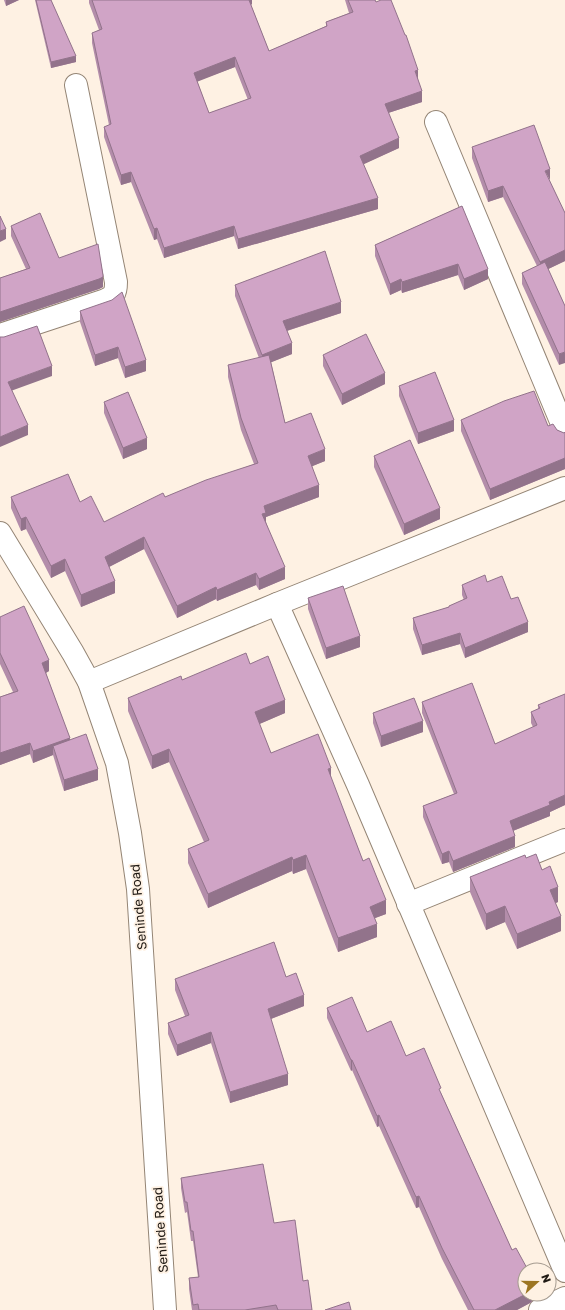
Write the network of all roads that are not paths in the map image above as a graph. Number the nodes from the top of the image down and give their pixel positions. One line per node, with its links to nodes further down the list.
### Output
1 (76, 86): 3 (street)
2 (436, 122): 4 (street)
3 (0, 335)
4 (565, 431)
5 (565, 488): 7 (street)
6 (0, 533): 8 (street, Seninde Road)
7 (277, 604): 8 (street); 10 (street)
8 (89, 682): 13 (street, Seninde Road)
9 (565, 840): 10 (street)
10 (408, 904): 11 (street)
11 (565, 1271)
12 (565, 1298): 14 (street)
13 (165, 1310)
14 (540, 1310)

